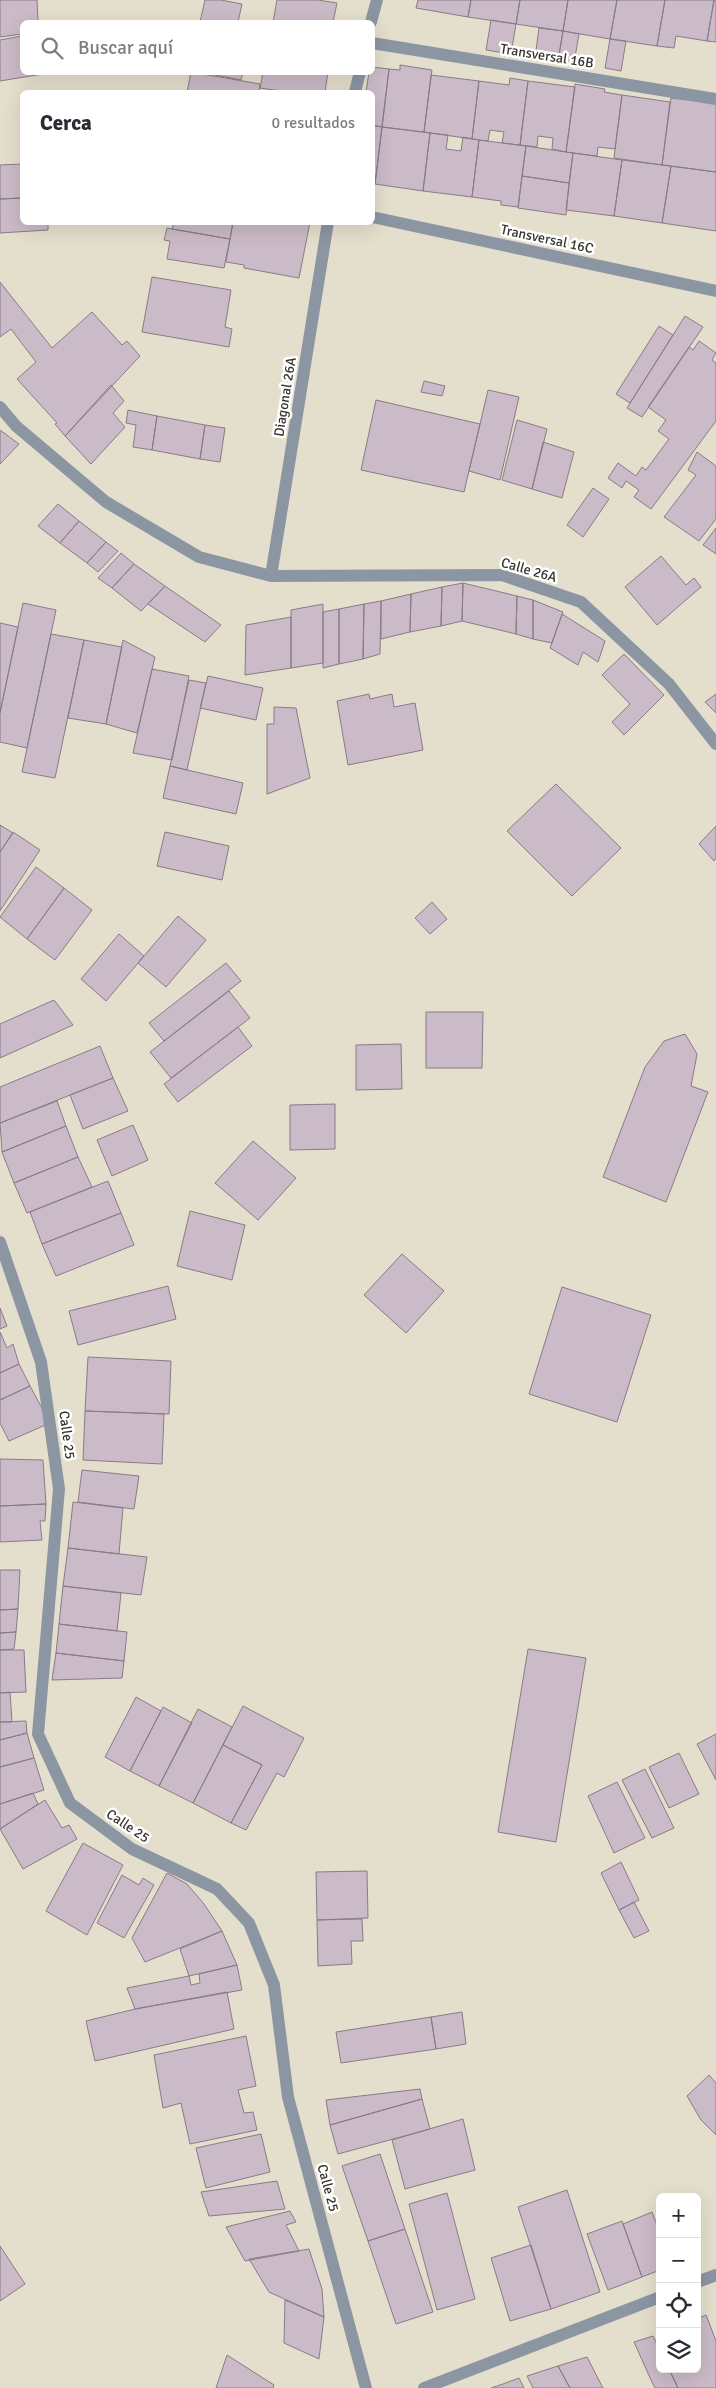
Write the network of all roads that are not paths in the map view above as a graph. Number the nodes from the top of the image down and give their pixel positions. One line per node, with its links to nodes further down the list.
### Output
1 (377, 0): 2 (street)
2 (372, 20)
3 (375, 43): 6 (street, Transversal 16B)
4 (359, 75): 5 (street)
5 (356, 90)
6 (716, 98)
7 (375, 218): 9 (street, Transversal 16C)
8 (328, 225): 11 (street, Diagonal 26A)
9 (716, 291)
10 (0, 407): 11 (street, Calle 26A)
11 (272, 576): 12 (street, Calle 26A)
12 (716, 744)
13 (0, 1242): 17 (street, Calle 25)
14 (716, 2275): 15 (street)
15 (701, 2281)
16 (656, 2299): 18 (street)
17 (366, 2388)
18 (424, 2388)

